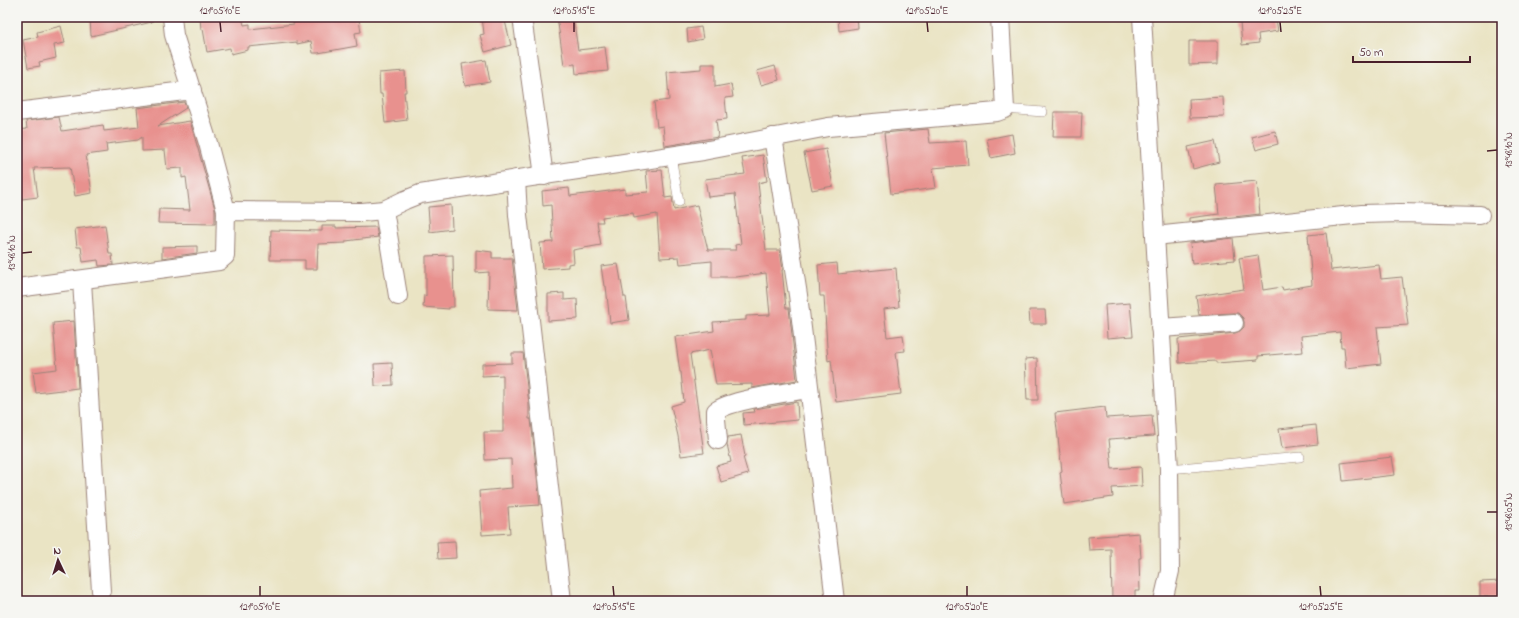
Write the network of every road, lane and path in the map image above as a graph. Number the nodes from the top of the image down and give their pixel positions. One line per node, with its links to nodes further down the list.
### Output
1 (172, 17): 5 (street)
2 (522, 17): 11 (street)
3 (1000, 17): 6 (street)
4 (1142, 17): 17 (street)
5 (192, 90): 7 (street); 15 (street)
6 (1005, 109): 8 (lane); 9 (street)
7 (17, 112)
8 (1043, 112)
9 (773, 138): 10 (street); 23 (street)
10 (671, 156): 11 (street); 13 (lane)
11 (544, 176): 12 (street)
12 (516, 179): 14 (street); 28 (street)
13 (679, 202)
14 (384, 210): 15 (street); 20 (street)
15 (226, 211): 18 (street)
16 (1480, 215): 17 (street)
17 (1155, 236): 22 (street)
18 (82, 281): 19 (street); 27 (street)
19 (17, 288)
20 (398, 296)
21 (1234, 323): 22 (street)
22 (1160, 328): 26 (street)
23 (809, 389): 24 (street); 29 (street)
24 (718, 440)
25 (1300, 457): 26 (lane)
26 (1169, 469): 30 (street)
27 (101, 591)
28 (562, 601)
29 (835, 601)
30 (1163, 601)

